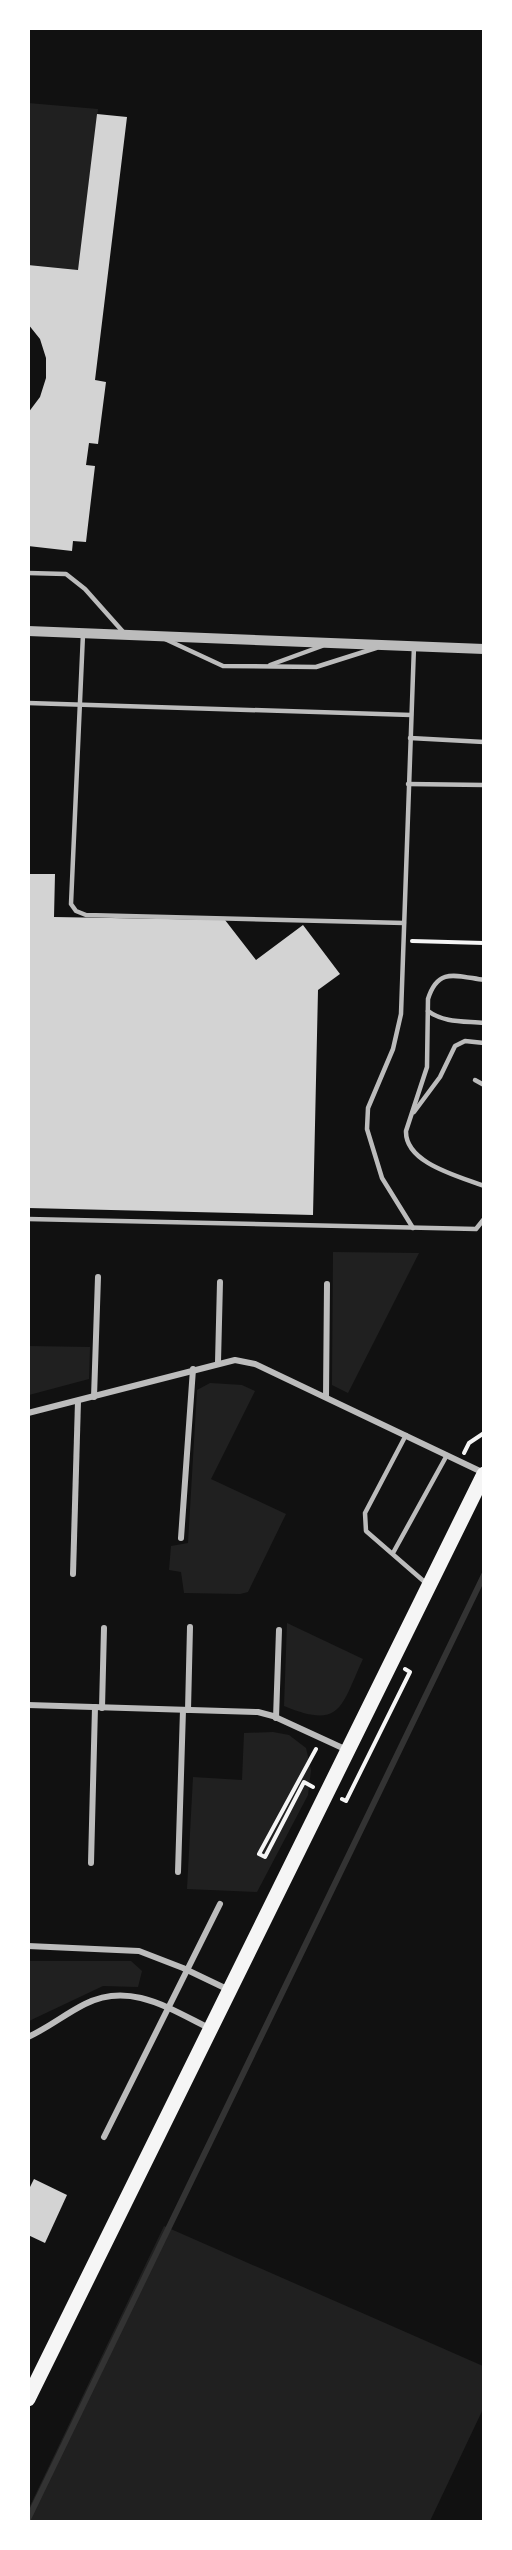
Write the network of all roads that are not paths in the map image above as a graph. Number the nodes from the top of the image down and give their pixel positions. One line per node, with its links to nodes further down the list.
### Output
1 (28, 573): 4 (lane)
2 (28, 631): 3 (street)
3 (83, 634): 4 (street); 12 (lane)
4 (127, 636): 5 (street)
5 (161, 637): 6 (street); 10 (lane)
6 (328, 644): 7 (street); 10 (lane)
7 (384, 646): 8 (street); 10 (lane)
8 (414, 646): 9 (street); 13 (lane)
9 (483, 649)
10 (268, 666)
11 (28, 703): 12 (lane)
12 (80, 705): 13 (lane); 18 (lane)
13 (411, 715): 14 (lane)
14 (410, 738): 15 (lane); 16 (lane)
15 (483, 742)
16 (408, 784): 17 (lane); 18 (lane)
17 (483, 785)
18 (404, 923): 29 (lane)
19 (483, 980): 20 (lane)
20 (428, 1011): 21 (lane); 25 (lane)
21 (483, 1023)
22 (483, 1043): 25 (lane)
23 (475, 1080): 24 (lane)
24 (483, 1085)
25 (412, 1113): 26 (lane)
26 (483, 1186)
27 (28, 1219): 29 (lane)
28 (483, 1219): 29 (lane)
29 (413, 1228)
30 (98, 1277): 35 (street)
31 (220, 1282): 33 (street)
32 (327, 1284): 36 (street)
33 (218, 1362): 34 (street); 36 (street)
34 (193, 1369): 35 (street); 42 (street)
35 (94, 1397): 37 (street)
36 (326, 1397): 39 (street)
37 (78, 1401): 38 (street); 44 (street)
38 (28, 1413)
39 (406, 1436): 40 (street); 43 (lane)
40 (447, 1455): 41 (street); 43 (lane)
41 (483, 1473): 45 (main road)
42 (181, 1538)
43 (393, 1553): 45 (lane)
44 (72, 1574)
45 (429, 1586): 53 (main road)
46 (190, 1627): 51 (street)
47 (104, 1628): 50 (street)
48 (279, 1630): 52 (street)
49 (28, 1705): 50 (street)
50 (99, 1708): 51 (street); 54 (street)
51 (186, 1710): 52 (street); 55 (street)
52 (276, 1718): 53 (street)
53 (348, 1751): 59 (main road)
54 (91, 1863)
55 (178, 1872)
56 (220, 1904): 58 (street)
57 (28, 1946): 58 (street)
58 (187, 1970): 59 (street); 60 (street)
59 (229, 1991): 61 (main road)
60 (168, 2008): 61 (street); 62 (street); 63 (street)
61 (212, 2029): 64 (main road)
62 (28, 2037)
63 (104, 2137)
64 (28, 2399)

